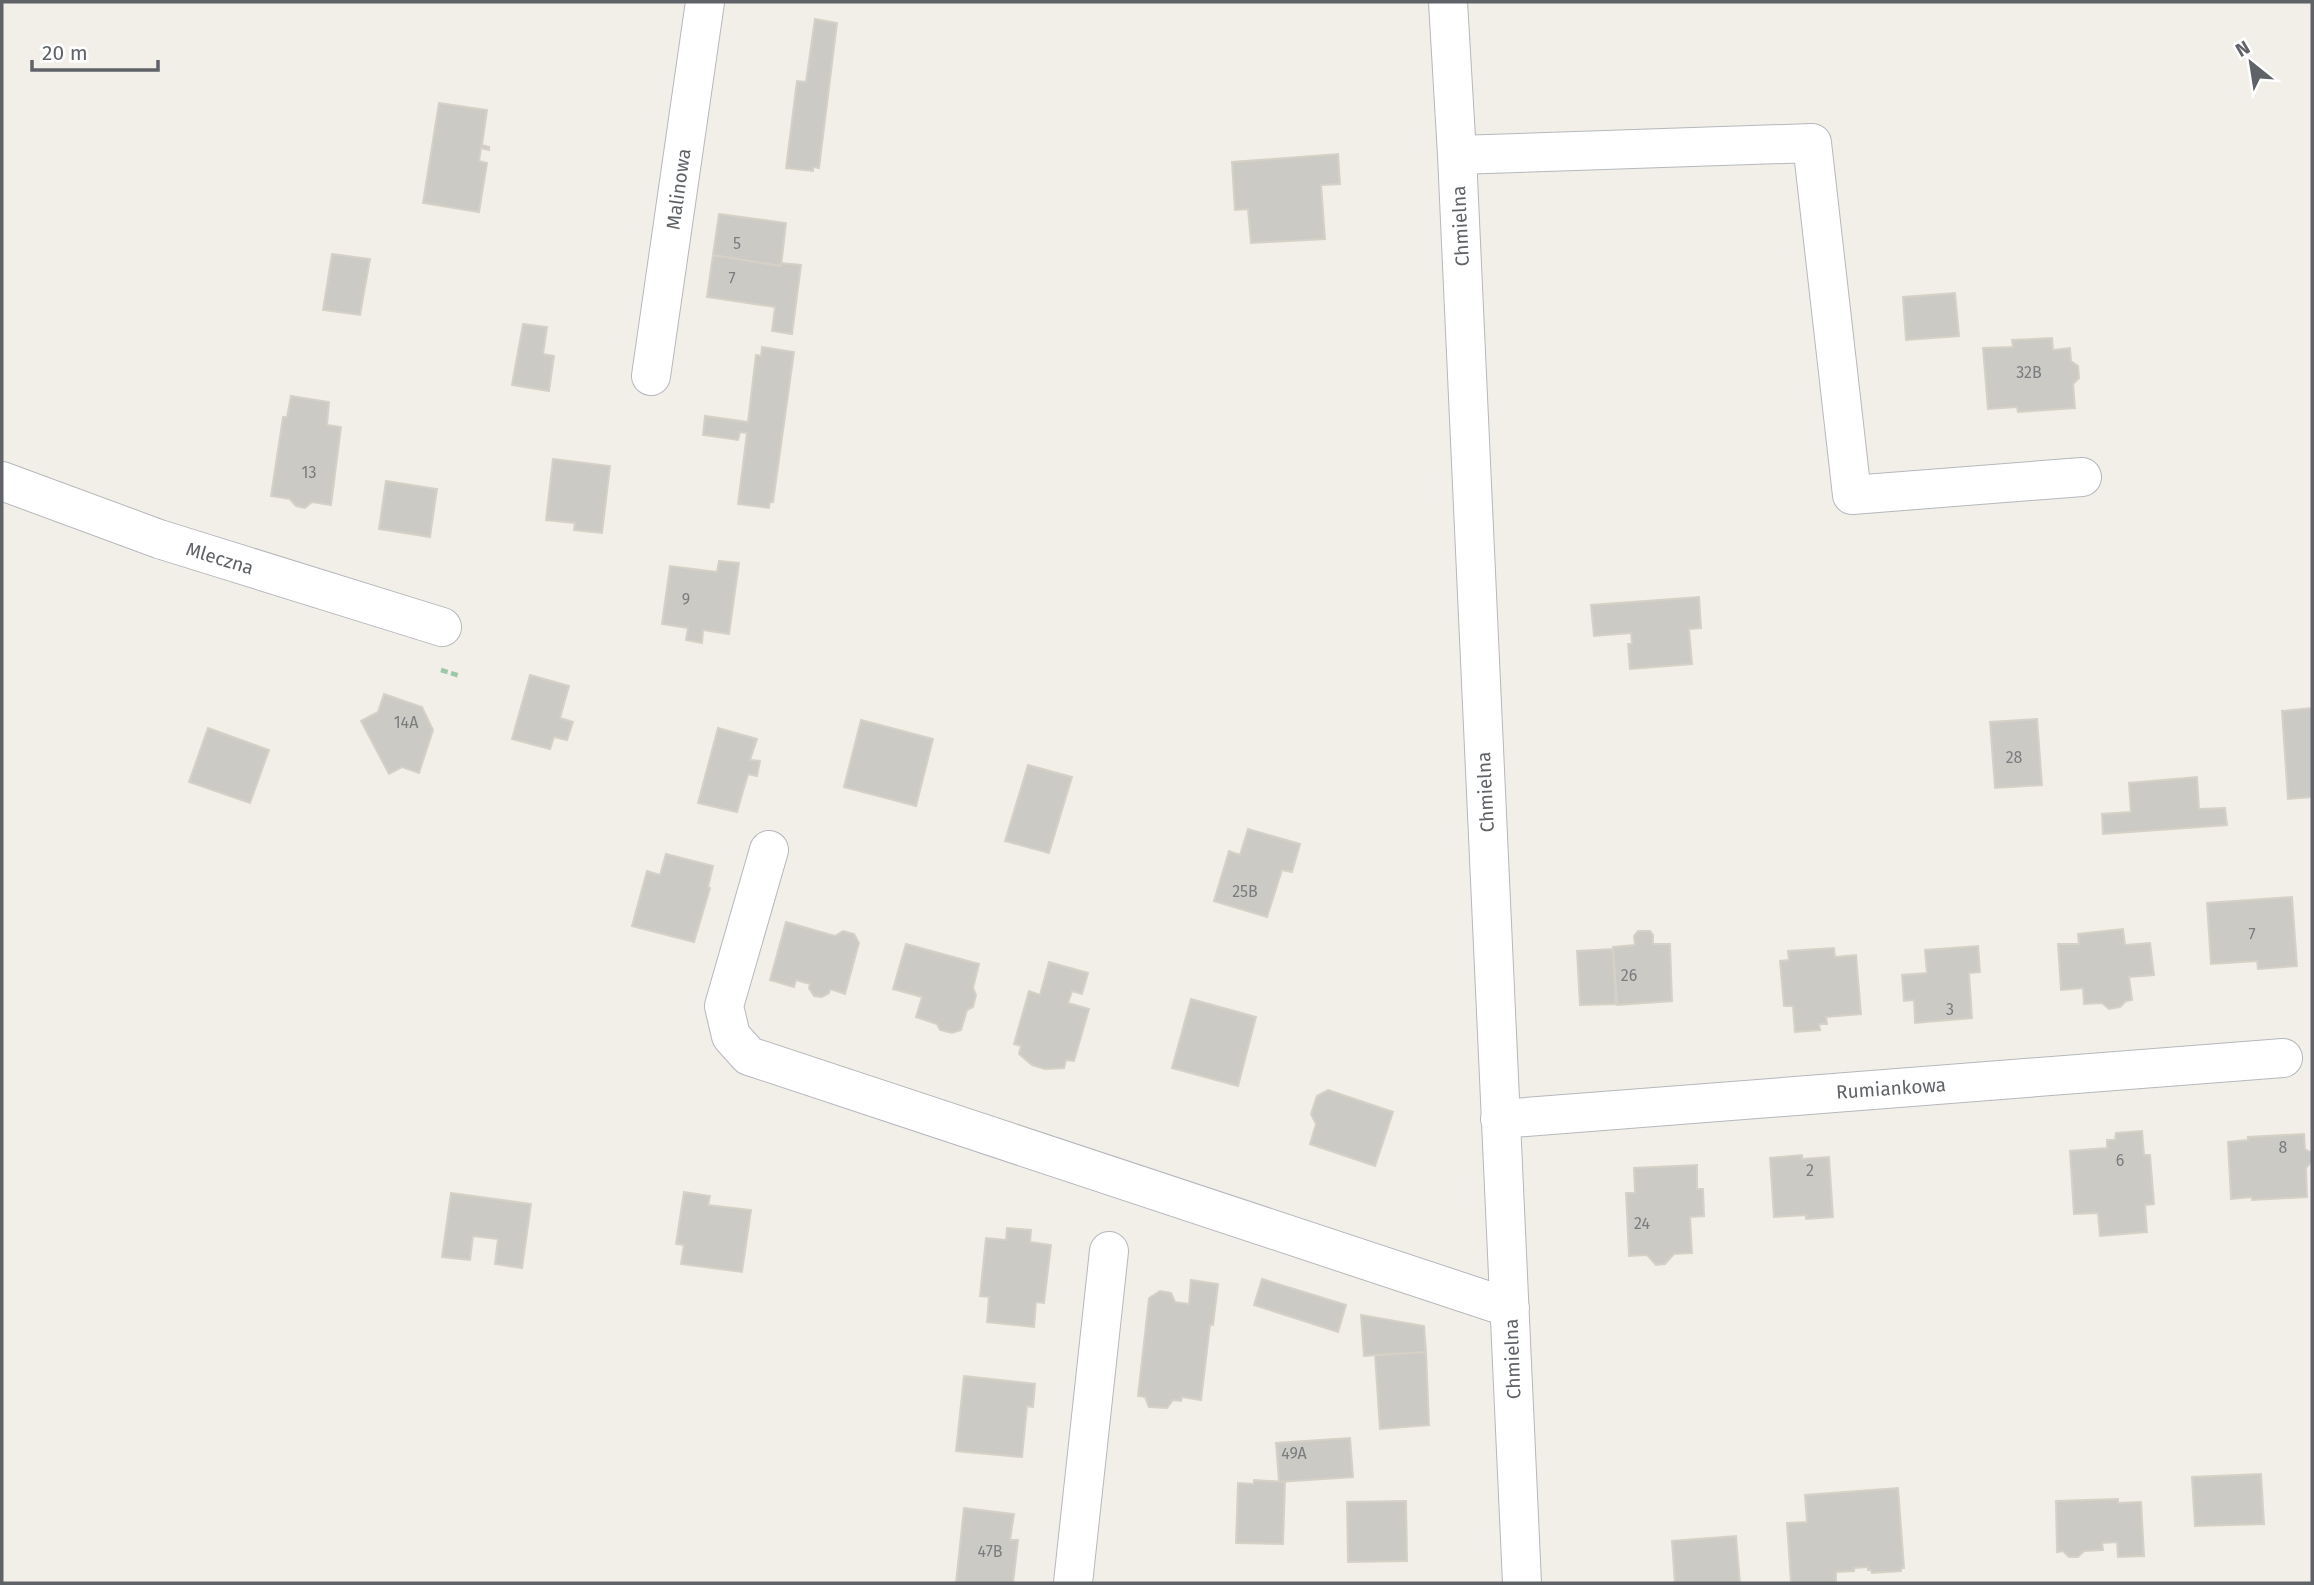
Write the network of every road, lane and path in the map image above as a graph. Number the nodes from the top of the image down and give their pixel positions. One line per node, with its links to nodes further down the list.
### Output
1 (705, 2): 4 (street, Malinowa)
2 (1448, 2): 3 (street, Chmielna)
3 (1457, 155): 5 (street); 10 (street, Chmielna)
4 (651, 376)
5 (2082, 477)
6 (2, 481): 7 (street, Mleczna)
7 (442, 627)
8 (769, 850): 12 (street)
9 (2283, 1058): 10 (street, Rumiankowa)
10 (1500, 1118): 12 (street, Chmielna)
11 (1109, 1251): 13 (street)
12 (1510, 1308): 14 (street, Chmielna)
13 (1073, 1583)
14 (1522, 1583)

